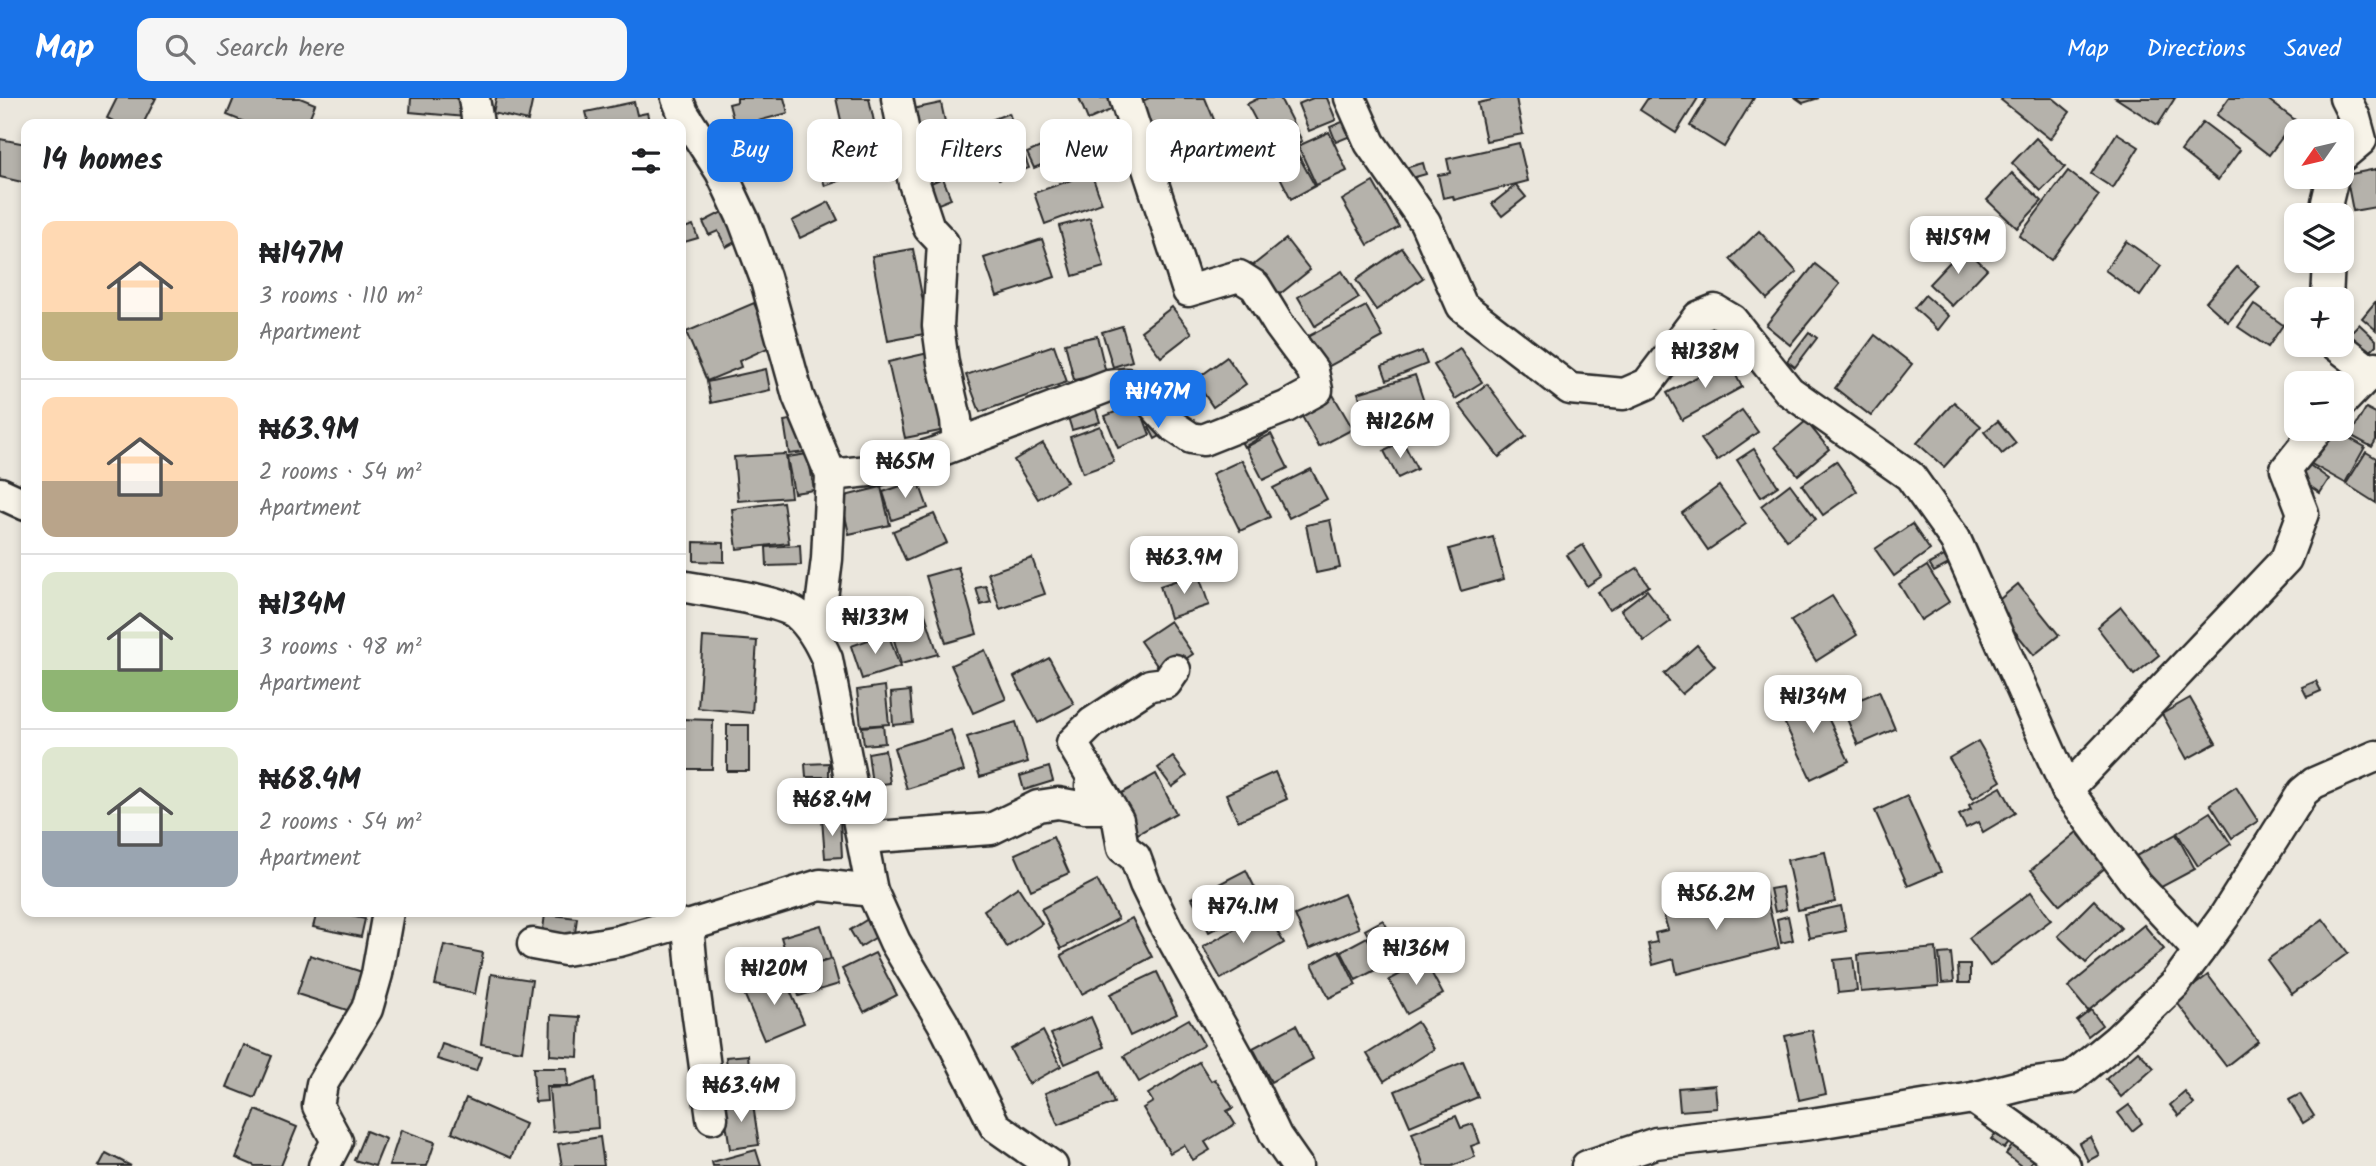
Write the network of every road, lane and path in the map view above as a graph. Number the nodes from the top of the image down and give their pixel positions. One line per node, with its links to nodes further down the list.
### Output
1 (474, 98): 7 (street)
2 (677, 98): 14 (street)
3 (897, 98): 13 (street)
4 (1125, 98): 13 (street)
5 (1350, 98): 22 (street)
6 (2359, 111): 8 (street)
7 (477, 119)
8 (2354, 146)
9 (2353, 357): 10 (street)
10 (2375, 372): 11 (street)
11 (2354, 391)
12 (2308, 441): 22 (street)
13 (958, 444): 14 (street)
14 (831, 475): 18 (street)
15 (0, 493): 16 (street)
16 (21, 503)
17 (686, 587): 18 (street)
18 (817, 638): 23 (street)
19 (1175, 670): 20 (street)
20 (1072, 743): 23 (street); 33 (street)
21 (2376, 757): 28 (street)
22 (2067, 790): 28 (street)
23 (862, 838): 24 (street)
24 (872, 891): 26 (street); 32 (street)
25 (387, 917): 31 (street)
26 (688, 926): 27 (street); 30 (street)
27 (533, 944)
28 (2199, 951): 29 (street)
29 (1973, 1098): 34 (street); 35 (street)
30 (712, 1118)
31 (324, 1166)
32 (1052, 1166)
33 (1297, 1166)
34 (1587, 1166)
35 (2065, 1166)

